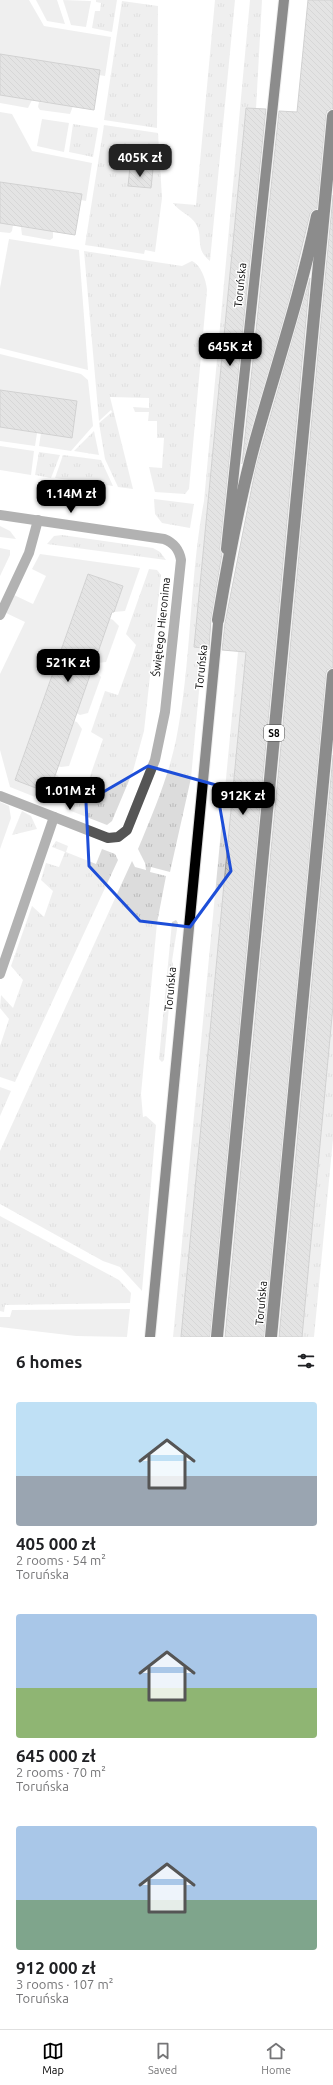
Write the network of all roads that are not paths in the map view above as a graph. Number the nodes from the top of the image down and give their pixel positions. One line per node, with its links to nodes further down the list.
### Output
1 (284, 0): 7 (main road, Toruńska)
2 (333, 116): 3 (highway, S8)
3 (332, 128): 7 (highway); 13 (highway, S8)
4 (0, 515): 5 (street, Świętego Hieronima)
5 (38, 520): 6 (street); 10 (street, Świętego Hieronima)
6 (0, 616)
7 (218, 620): 12 (main road, Toruńska)
8 (333, 675): 14 (highway, Toruńska)
9 (0, 796): 10 (street, Świętego Hieronima)
10 (54, 817): 11 (street)
11 (0, 974)
12 (150, 1337)
13 (217, 1337)
14 (271, 1337)

